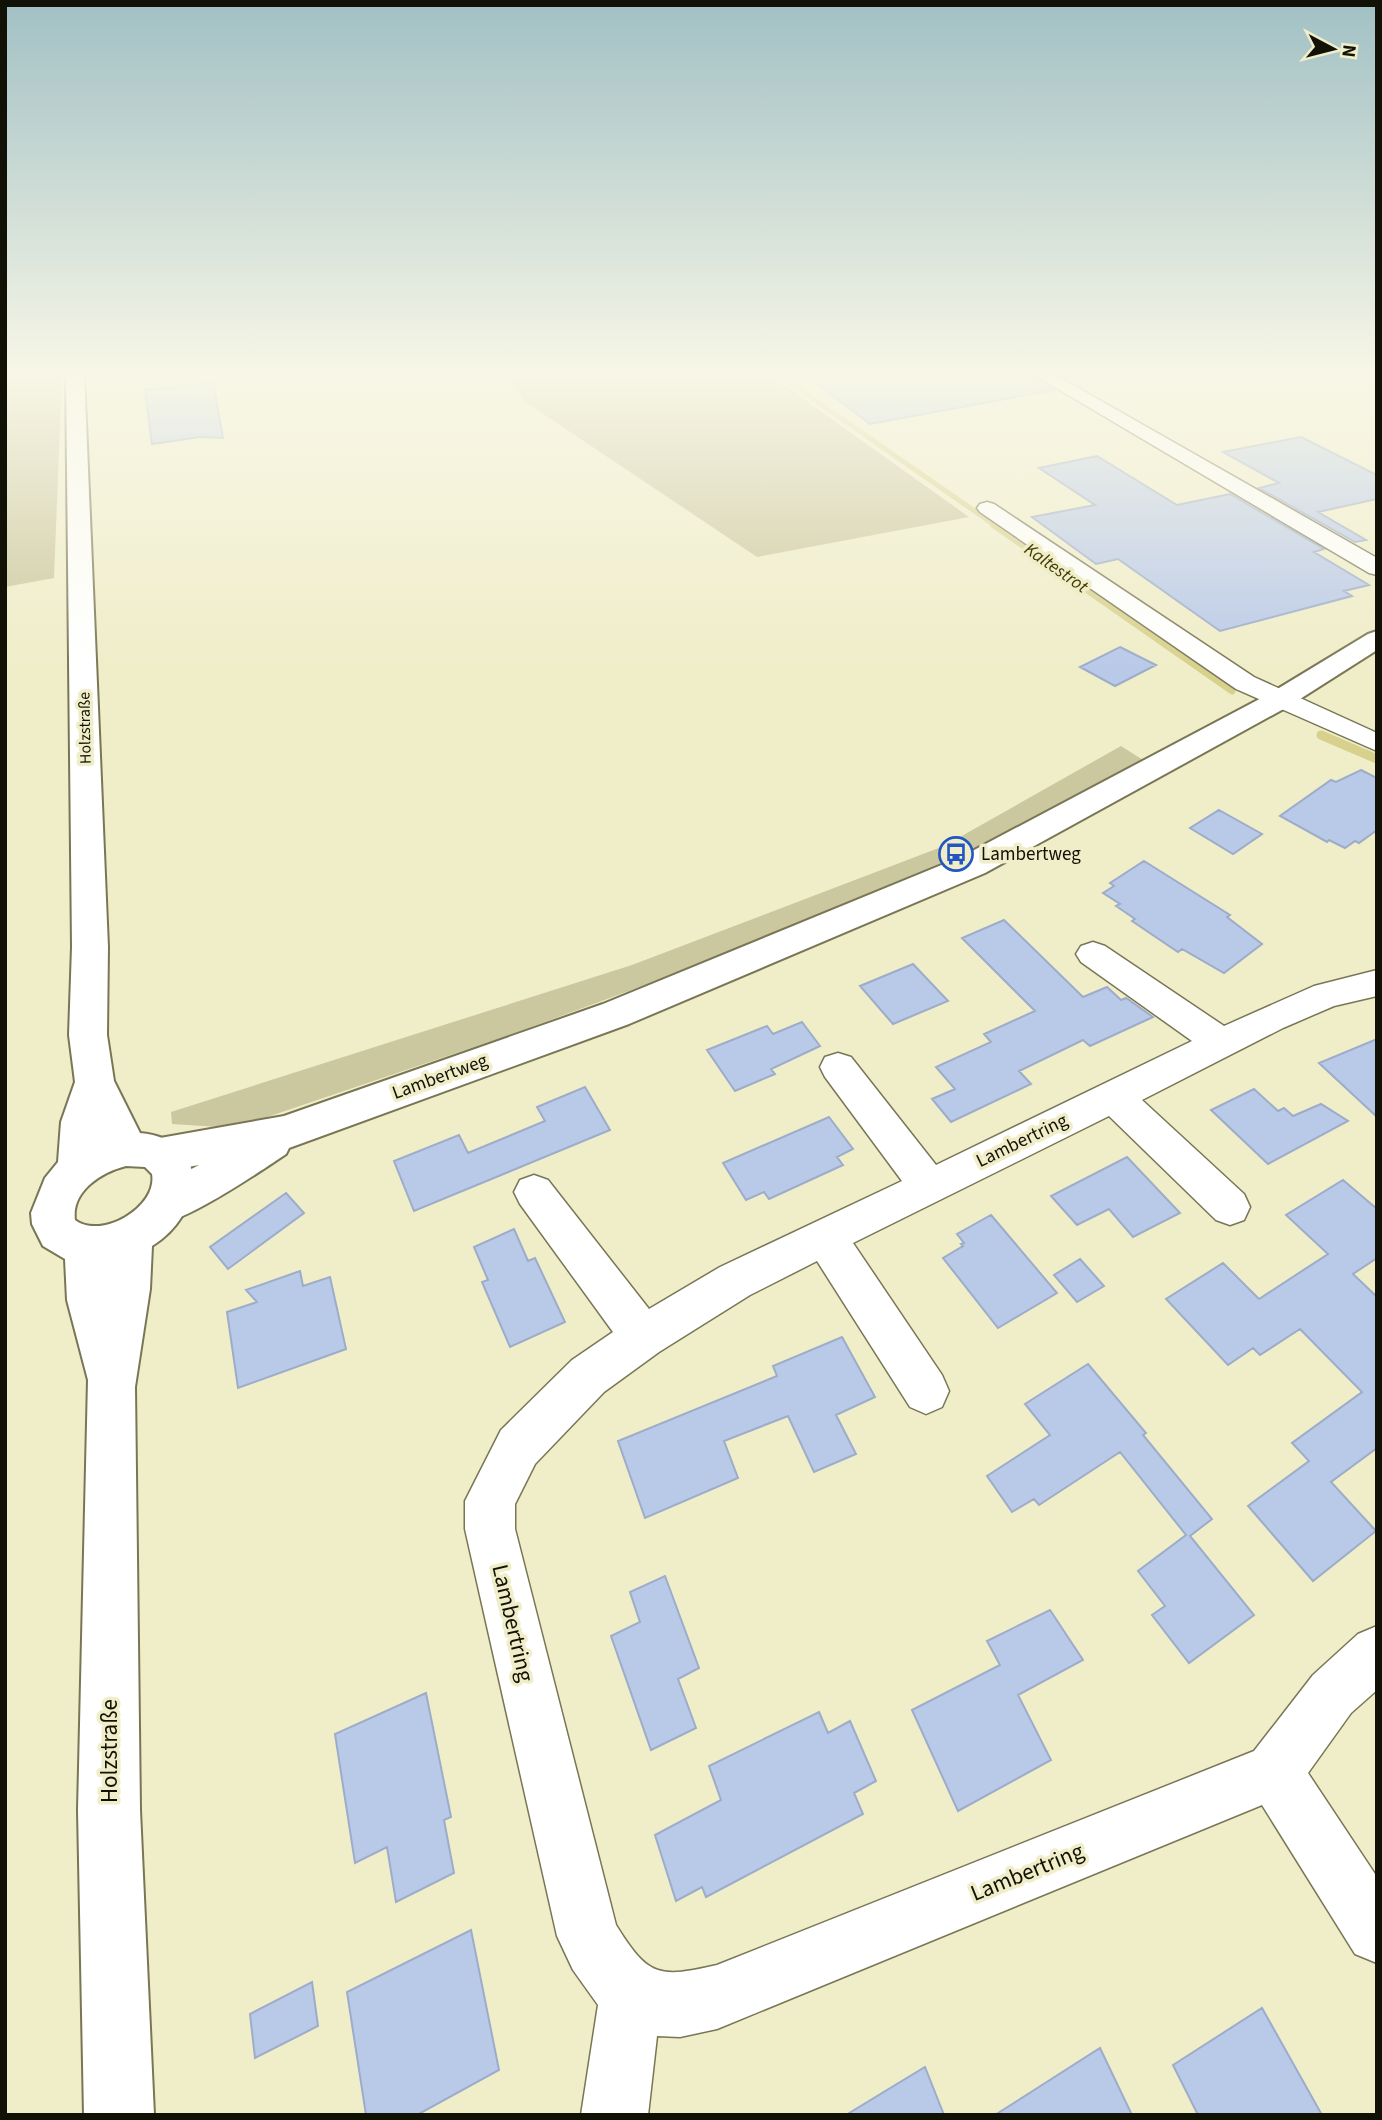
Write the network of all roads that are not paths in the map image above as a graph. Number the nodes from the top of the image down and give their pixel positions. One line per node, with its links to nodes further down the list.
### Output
1 (78, 472): 12 (main road, Holzstraße)
2 (1210, 472): 4 (street)
3 (987, 508): 6 (street)
4 (1377, 568)
5 (1377, 639): 6 (main road, Lambertweg)
6 (1279, 699): 7 (street); 14 (main road, Lambertweg)
7 (1377, 743)
8 (1093, 954): 10 (street)
9 (1377, 983): 10 (street, Lambertring)
10 (1223, 1044): 13 (street, Lambertring)
11 (838, 1068): 17 (street)
12 (95, 1082): 15 (main road, Holzstraße); 16 (main road, Holzstraße)
13 (1113, 1096): 17 (street, Lambertring); 20 (street)
14 (285, 1133): 15 (main road, Lambertweg); 19 (main road, Lambertweg)
15 (143, 1152): 16 (main road); 19 (main road, Holzstraße)
16 (78, 1169): 23 (main road)
17 (930, 1187): 21 (street, Lambertring)
18 (534, 1192): 24 (street)
19 (169, 1202): 22 (main road)
20 (1230, 1207)
21 (825, 1236): 24 (street, Lambertring); 26 (street)
22 (130, 1238): 23 (main road); 25 (main road, Holzstraße)
23 (87, 1248): 25 (main road, Holzstraße)
24 (643, 1337): 30 (street, Lambertring)
25 (111, 1387): 31 (main road, Holzstraße)
26 (926, 1391)
27 (1377, 1653): 28 (street)
28 (1274, 1772): 29 (street); 30 (street, Lambertring)
29 (1377, 1932)
30 (631, 1994): 32 (street)
31 (119, 2115)
32 (614, 2115)

